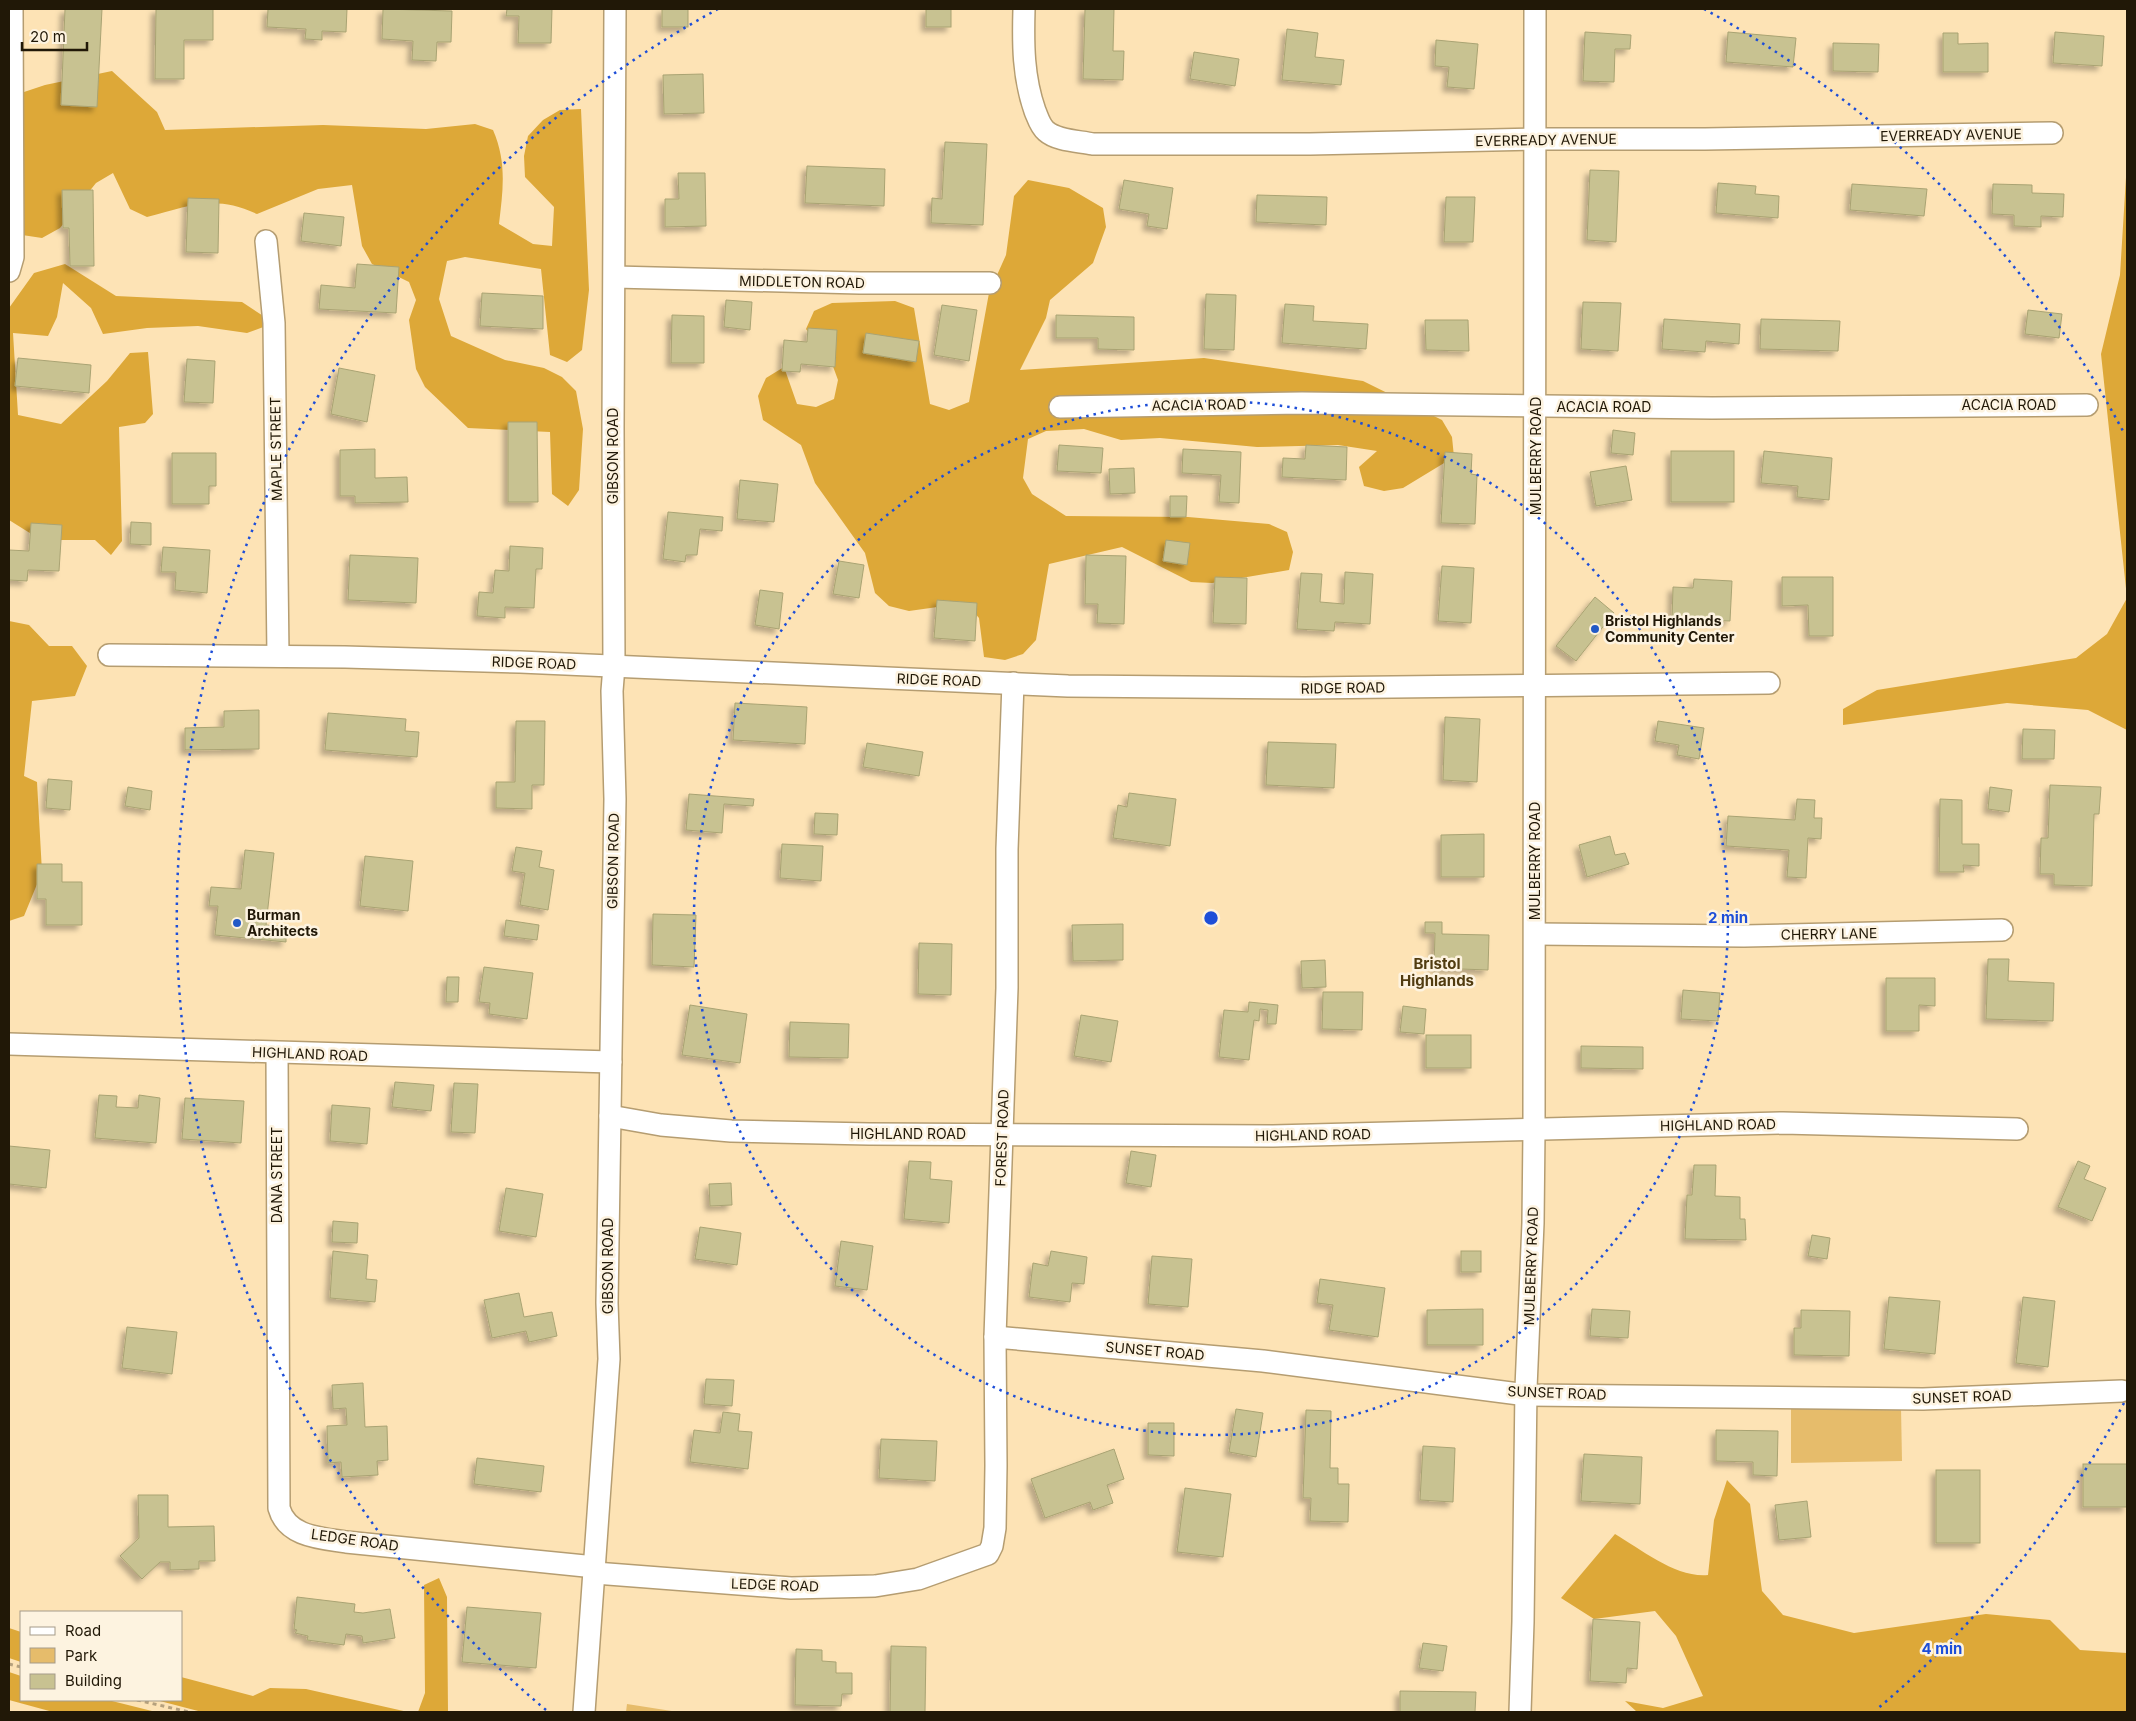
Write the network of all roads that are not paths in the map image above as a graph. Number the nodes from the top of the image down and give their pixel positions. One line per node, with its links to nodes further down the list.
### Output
1 (12, 9): 8 (street)
2 (615, 9): 9 (street, GIBSON ROAD)
3 (1024, 9): 6 (street, EVERREADY AVENUE)
4 (1535, 9): 6 (street, MULBERRY ROAD)
5 (2052, 133): 6 (street, EVERREADY AVENUE)
6 (1536, 139): 13 (street, MULBERRY ROAD)
7 (266, 241): 15 (street, MAPLE STREET)
8 (9, 272)
9 (615, 278): 10 (street, MIDDLETON ROAD); 16 (street, GIBSON ROAD)
10 (990, 283)
11 (2087, 405): 13 (street, ACACIA ROAD)
12 (1060, 407): 13 (street, ACACIA ROAD)
13 (1536, 407): 19 (street, MULBERRY ROAD)
14 (109, 655): 15 (street, RIDGE ROAD)
15 (278, 656): 16 (street, RIDGE ROAD)
16 (614, 666): 17 (street, RIDGE ROAD); 24 (street, GIBSON ROAD)
17 (1013, 683): 19 (street, RIDGE ROAD); 28 (street, FOREST ROAD)
18 (1769, 683): 19 (street, RIDGE ROAD)
19 (1536, 685): 21 (street, MULBERRY ROAD)
20 (2002, 930): 21 (street, CHERRY LANE)
21 (1535, 934): 27 (street, MULBERRY ROAD)
22 (9, 1044): 23 (street, HIGHLAND ROAD)
23 (277, 1053): 24 (street, HIGHLAND ROAD); 29 (street, DANA STREET)
24 (611, 1062): 25 (street, GIBSON ROAD)
25 (610, 1116): 28 (street, HIGHLAND ROAD); 34 (street, GIBSON ROAD)
26 (2017, 1129): 27 (street, HIGHLAND ROAD)
27 (1534, 1130): 28 (street, HIGHLAND ROAD); 32 (street, MULBERRY ROAD)
28 (1002, 1135): 30 (street, FOREST ROAD)
29 (277, 1296): 34 (street, LEDGE ROAD)
30 (996, 1337): 32 (street, SUNSET ROAD); 33 (street, FOREST ROAD)
31 (2122, 1391): 32 (street, SUNSET ROAD)
32 (1527, 1394): 36 (street, MULBERRY ROAD)
33 (954, 1568): 34 (street, LEDGE ROAD)
34 (595, 1570): 35 (street, GIBSON ROAD)
35 (584, 1712)
36 (1520, 1712)

